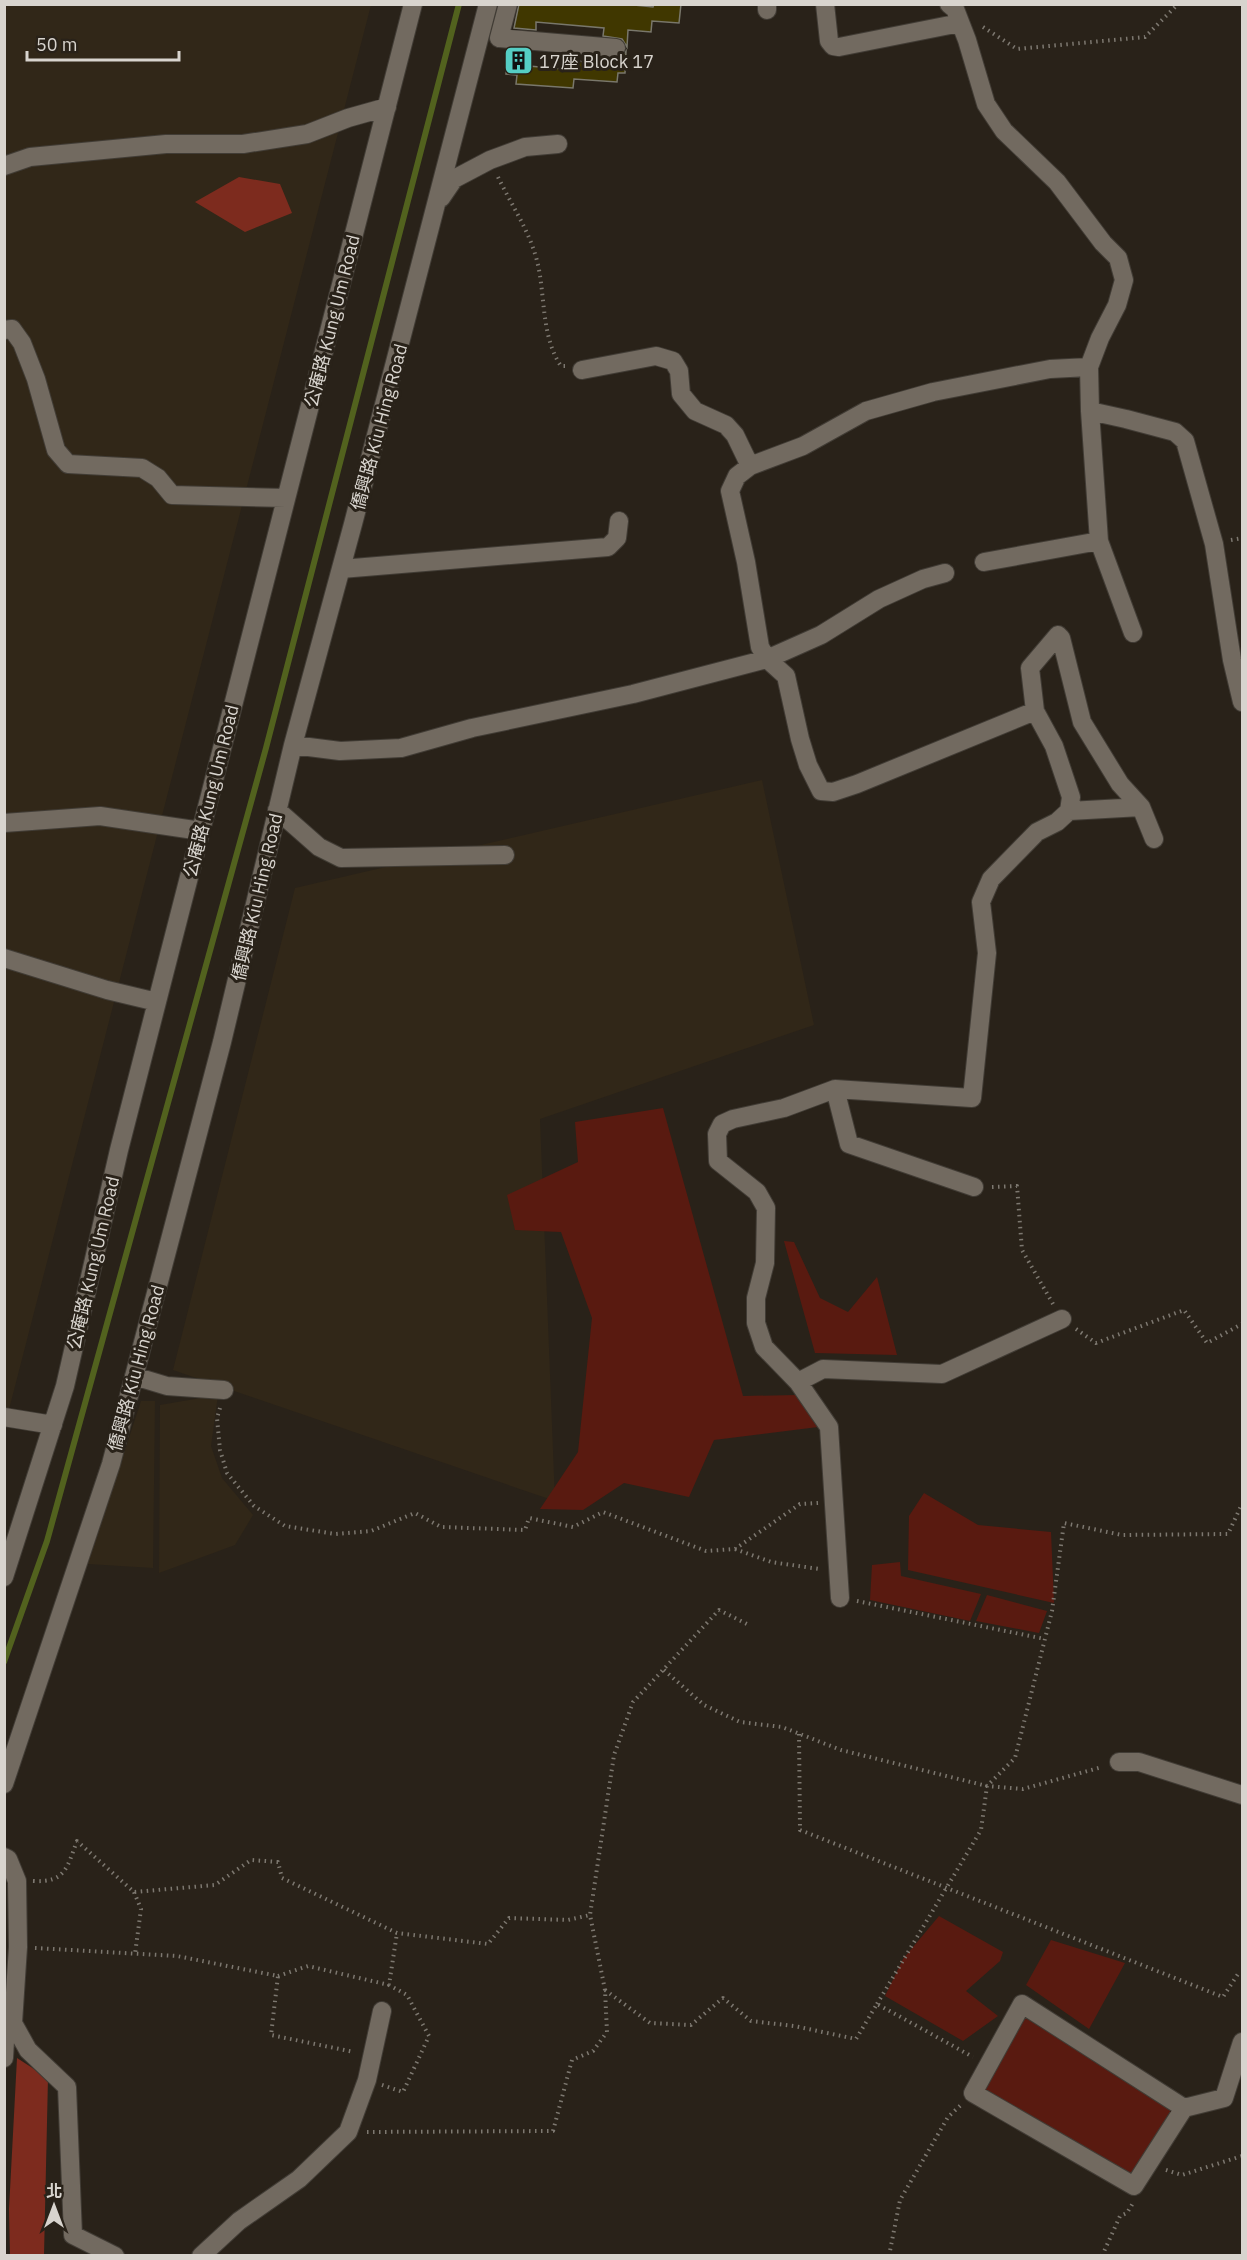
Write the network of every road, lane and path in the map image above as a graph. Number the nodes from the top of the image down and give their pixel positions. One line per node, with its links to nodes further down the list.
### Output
1 (413, 4): 10 (street, 公庵路 Kung Um Road)
2 (488, 4): 14 (street, 僑興路 Kiu Hing Road)
3 (508, 4): 9 (street)
4 (825, 4): 7 (street)
5 (949, 4): 7 (street)
6 (1178, 4): 8 (path)
7 (960, 23): 16 (street)
8 (982, 26)
9 (616, 48)
10 (387, 107): 13 (street); 20 (street, 公庵路 Kung Um Road)
11 (558, 144): 12 (street)
12 (490, 160): 14 (street); 17 (path)
13 (4, 166)
14 (436, 204): 24 (street, 僑興路 Kiu Hing Road)
15 (4, 330): 20 (street)
16 (1089, 367): 18 (street); 19 (street)
17 (582, 370): 19 (street)
18 (1090, 411): 22 (street); 28 (street)
19 (750, 466): 27 (street)
20 (286, 498): 35 (street, 公庵路 Kung Um Road)
21 (619, 521): 24 (street)
22 (1100, 541): 23 (street); 26 (street)
23 (984, 562)
24 (341, 569): 30 (street, 僑興路 Kiu Hing Road)
25 (945, 573): 27 (street)
26 (1132, 633)
27 (768, 658): 29 (street); 30 (street)
28 (1242, 702)
29 (1035, 711): 31 (street); 33 (street)
30 (293, 745): 32 (street, 僑興路 Kiu Hing Road)
31 (1141, 807): 33 (street); 36 (street)
32 (277, 810): 37 (street); 44 (street, 僑興路 Kiu Hing Road)
33 (1069, 811): 40 (street)
34 (4, 823): 35 (street)
35 (201, 831): 39 (street, 公庵路 Kung Um Road)
36 (1154, 839)
37 (505, 855)
38 (4, 958): 39 (street)
39 (157, 1002): 48 (street, 公庵路 Kung Um Road)
40 (835, 1089): 41 (street); 45 (street)
41 (974, 1187): 42 (path)
42 (1062, 1319): 43 (path); 45 (street)
43 (1242, 1324)
44 (134, 1376): 46 (street); 60 (street, 僑興路 Kiu Hing Road)
45 (798, 1382): 49 (street)
46 (224, 1390): 51 (path)
47 (4, 1417): 48 (street)
48 (53, 1425): 53 (street, 公庵路 Kung Um Road)
49 (834, 1502): 51 (path); 52 (street)
50 (1242, 1504): 56 (path)
51 (735, 1548): 52 (path)
52 (838, 1571): 54 (street)
53 (4, 1576)
54 (840, 1598): 56 (path)
55 (747, 1624): 57 (path)
56 (1045, 1639): 61 (path)
57 (664, 1670): 58 (path); 67 (path)
58 (799, 1734): 61 (path); 65 (path)
59 (1119, 1762): 61 (path); 62 (street)
60 (4, 1784)
61 (987, 1786): 65 (path)
62 (1242, 1795)
63 (4, 1857): 64 (street)
64 (17, 1881): 66 (path); 69 (street)
65 (947, 1888): 71 (path); 75 (path)
66 (134, 1892): 68 (path); 70 (path)
67 (590, 1915): 68 (path); 74 (path)
68 (397, 1933): 73 (path)
69 (18, 1947): 70 (path); 77 (street)
70 (135, 1954): 72 (path)
71 (1242, 1975)
72 (278, 1976): 73 (path); 79 (path)
73 (389, 1985): 82 (path)
74 (605, 1990): 75 (path); 85 (path)
75 (877, 2004): 81 (path)
76 (382, 2011): 79 (street)
77 (13, 2023): 80 (street); 91 (street)
78 (1242, 2042): 84 (street)
79 (372, 2055): 82 (street)
80 (4, 2058)
81 (988, 2065): 83 (street); 84 (street)
82 (367, 2080): 85 (street)
83 (973, 2093): 87 (street); 93 (path)
84 (1184, 2108): 87 (street)
85 (348, 2132): 92 (street)
86 (1242, 2156): 88 (path)
87 (1150, 2160): 88 (path)
88 (1168, 2171): 89 (path)
89 (1160, 2177)
90 (1137, 2197): 94 (path)
91 (116, 2256)
92 (201, 2256)
93 (889, 2256)
94 (1102, 2256)

